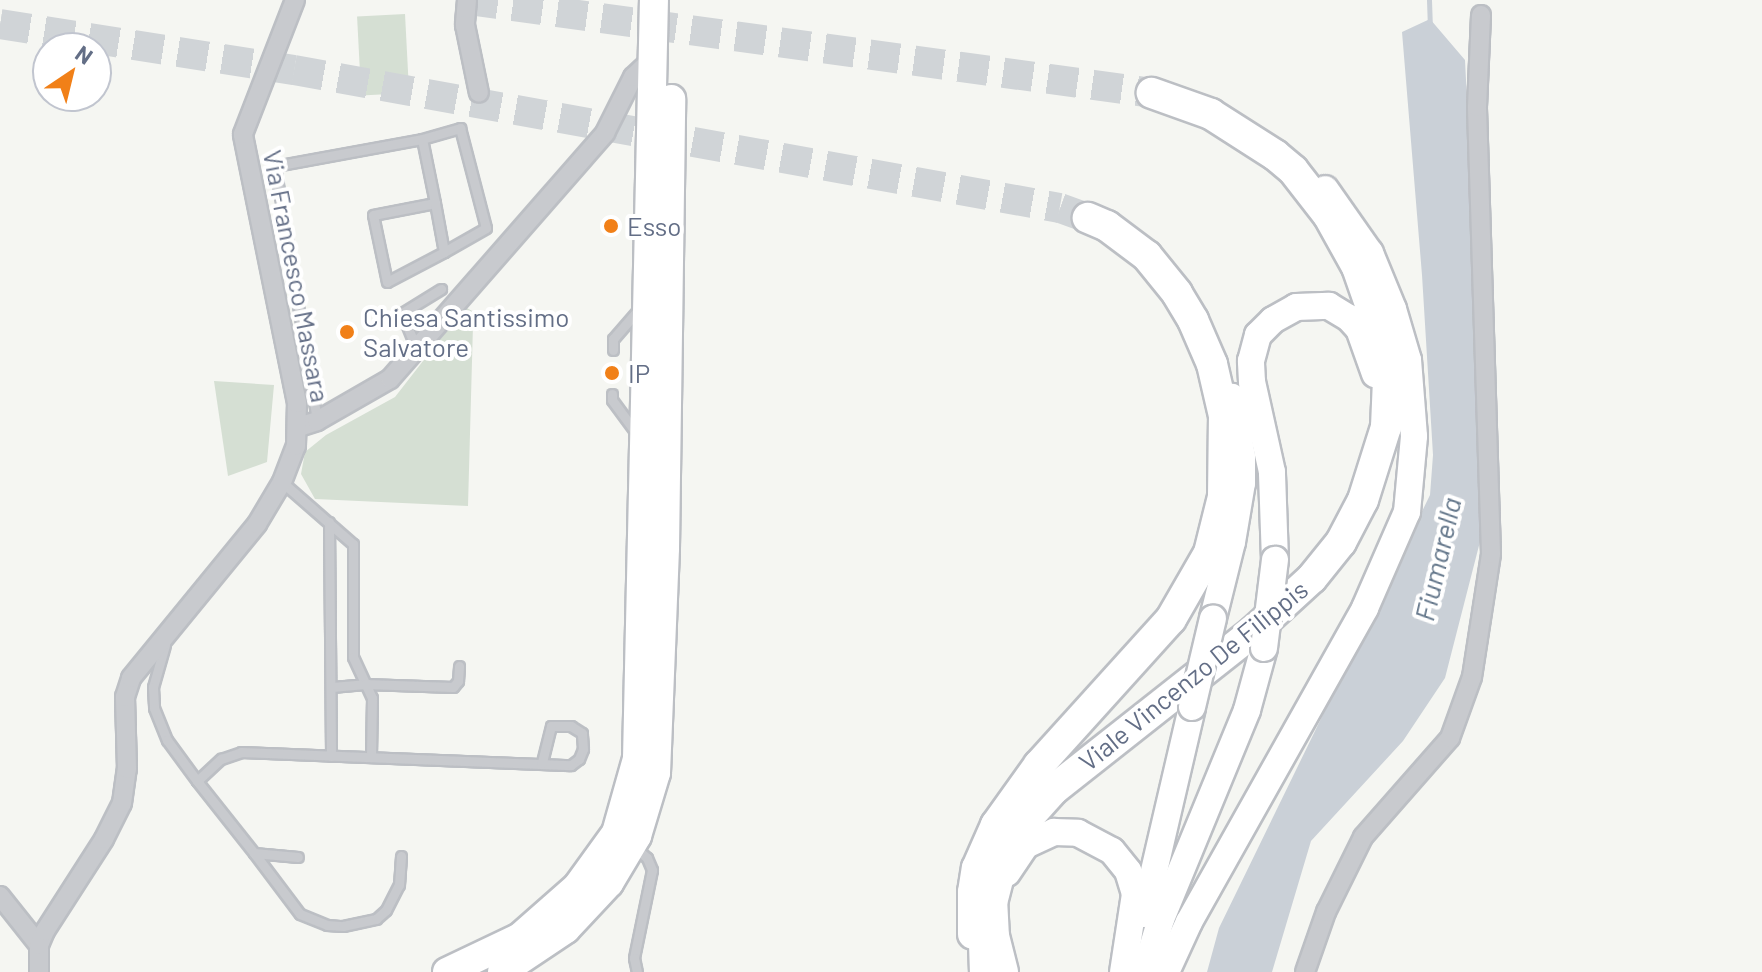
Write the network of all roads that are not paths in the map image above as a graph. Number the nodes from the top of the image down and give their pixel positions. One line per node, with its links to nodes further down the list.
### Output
1 (295, 0): 20 (street, Via Francesco Massara)
2 (467, 0): 7 (street)
3 (654, 0): 6 (main road)
4 (672, 0): 32 (main road)
5 (1481, 15): 48 (street)
6 (652, 59): 15 (main road); 16 (street)
7 (479, 93)
8 (1152, 93): 9 (highway, Viale Vincenzo De Filippis)
9 (1211, 114): 43 (highway, Viale Vincenzo De Filippis); 47 (main road)
10 (422, 139): 11 (lane); 13 (lane); 19 (lane)
11 (435, 203): 13 (lane); 13 (lane)
12 (1097, 222): 42 (highway, Viale Vincenzo De Filippis); 45 (main road, bridge)
13 (444, 252)
14 (441, 289): 16 (lane)
15 (647, 301): 17 (lane); 21 (main road)
16 (420, 344): 19 (street)
17 (613, 350)
18 (612, 394): 21 (lane)
19 (317, 421): 20 (street)
20 (299, 427): 22 (street, Via Francesco Massara)
21 (644, 444): 39 (main road)
22 (282, 482): 23 (lane); 24 (street, Via Francesco Massara)
23 (329, 522): 26 (lane); 27 (lane)
24 (171, 626): 31 (lane); 37 (street, Via Francesco Massara)
25 (459, 666): 26 (lane)
26 (365, 684): 27 (lane); 29 (lane)
27 (332, 687): 28 (lane)
28 (331, 756): 29 (lane); 31 (lane)
29 (371, 757): 30 (lane)
30 (542, 763): 30 (lane)
31 (197, 781): 33 (lane)
32 (631, 845): 40 (main road); 41 (lane)
33 (254, 853): 34 (lane); 35 (lane)
34 (401, 856)
35 (298, 857)
36 (0, 896): 37 (street)
37 (39, 945): 38 (street)
38 (39, 972)
39 (447, 972)
40 (502, 972)
41 (637, 972)
42 (982, 972): 46 (main road, bridge)
43 (1004, 972): 44 (main road)
44 (1123, 972)
45 (1132, 972)
46 (1145, 972)
47 (1166, 972)
48 (1305, 972)

